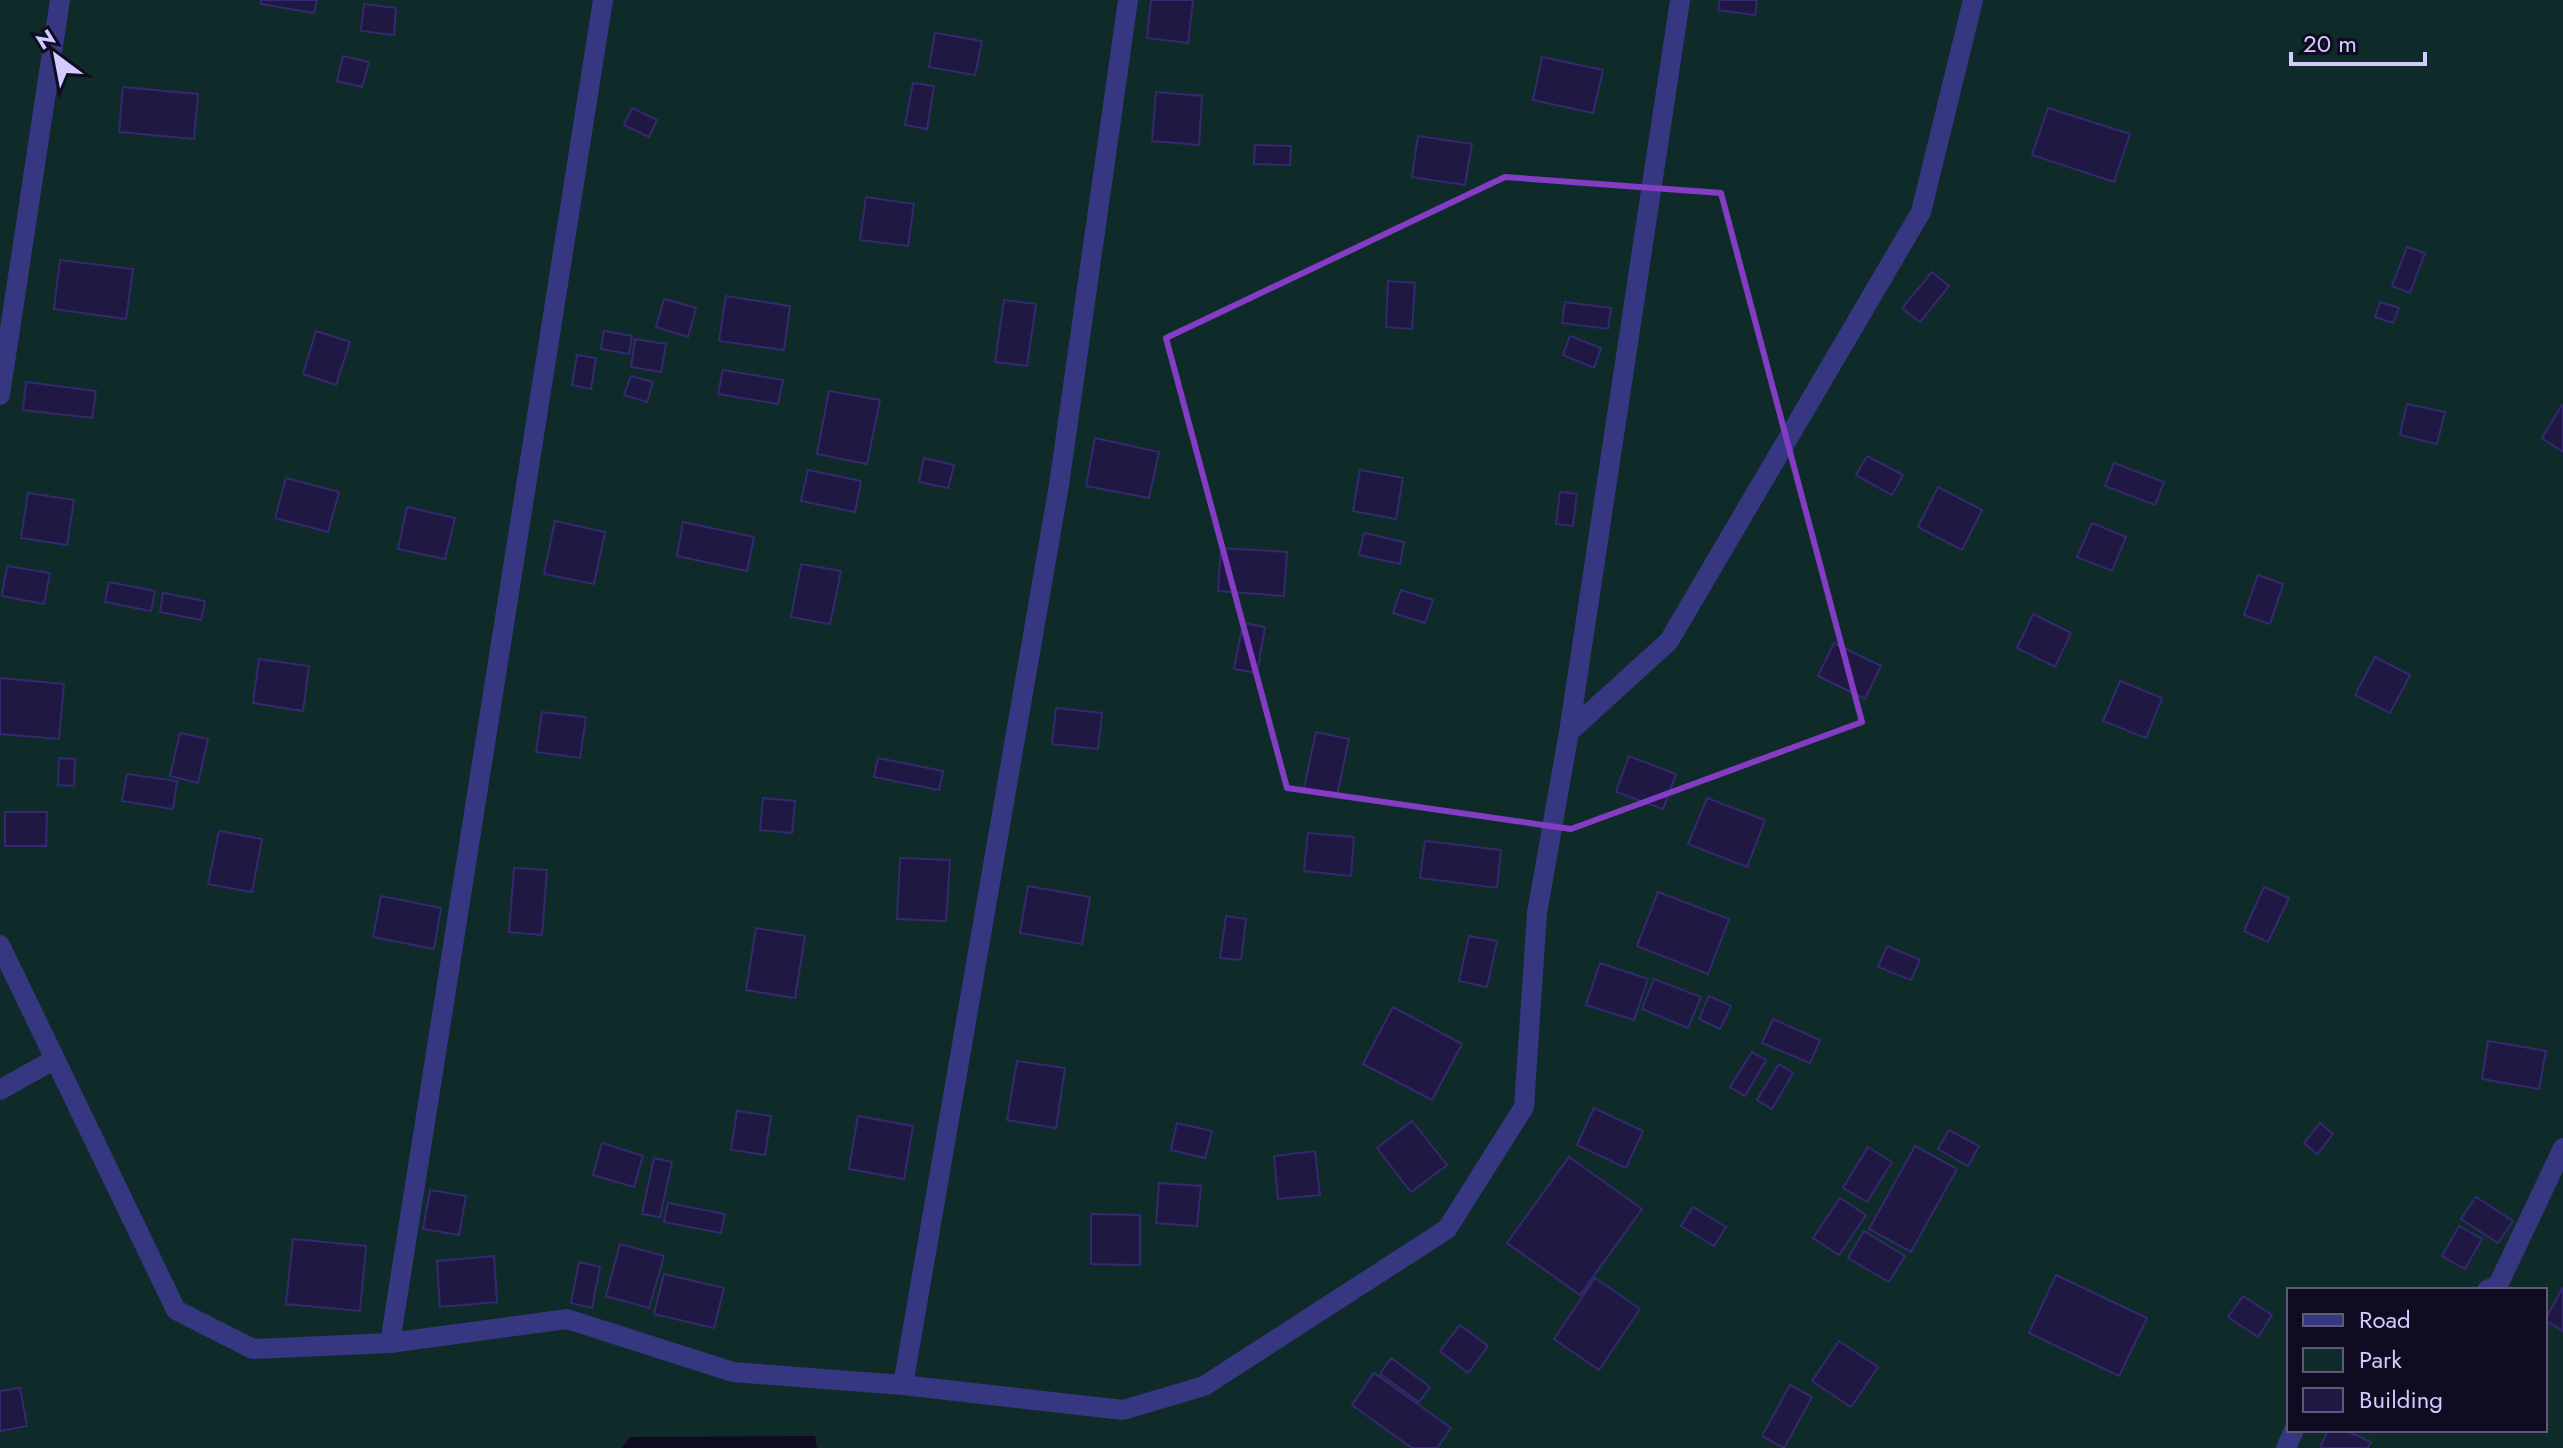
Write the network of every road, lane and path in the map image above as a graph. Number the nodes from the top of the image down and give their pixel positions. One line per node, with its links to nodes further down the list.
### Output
1 (60, 0): 6 (street)
2 (603, 0): 13 (street)
3 (1128, 0): 14 (street)
4 (1680, 0): 7 (street)
5 (1973, 0): 7 (street)
6 (0, 395)
7 (1569, 732): 14 (street)
8 (0, 945): 9 (street)
9 (55, 1059): 10 (street); 13 (street)
10 (0, 1090)
11 (2563, 1148): 12 (street)
12 (2491, 1288)
13 (390, 1343): 14 (street)
14 (903, 1385)

